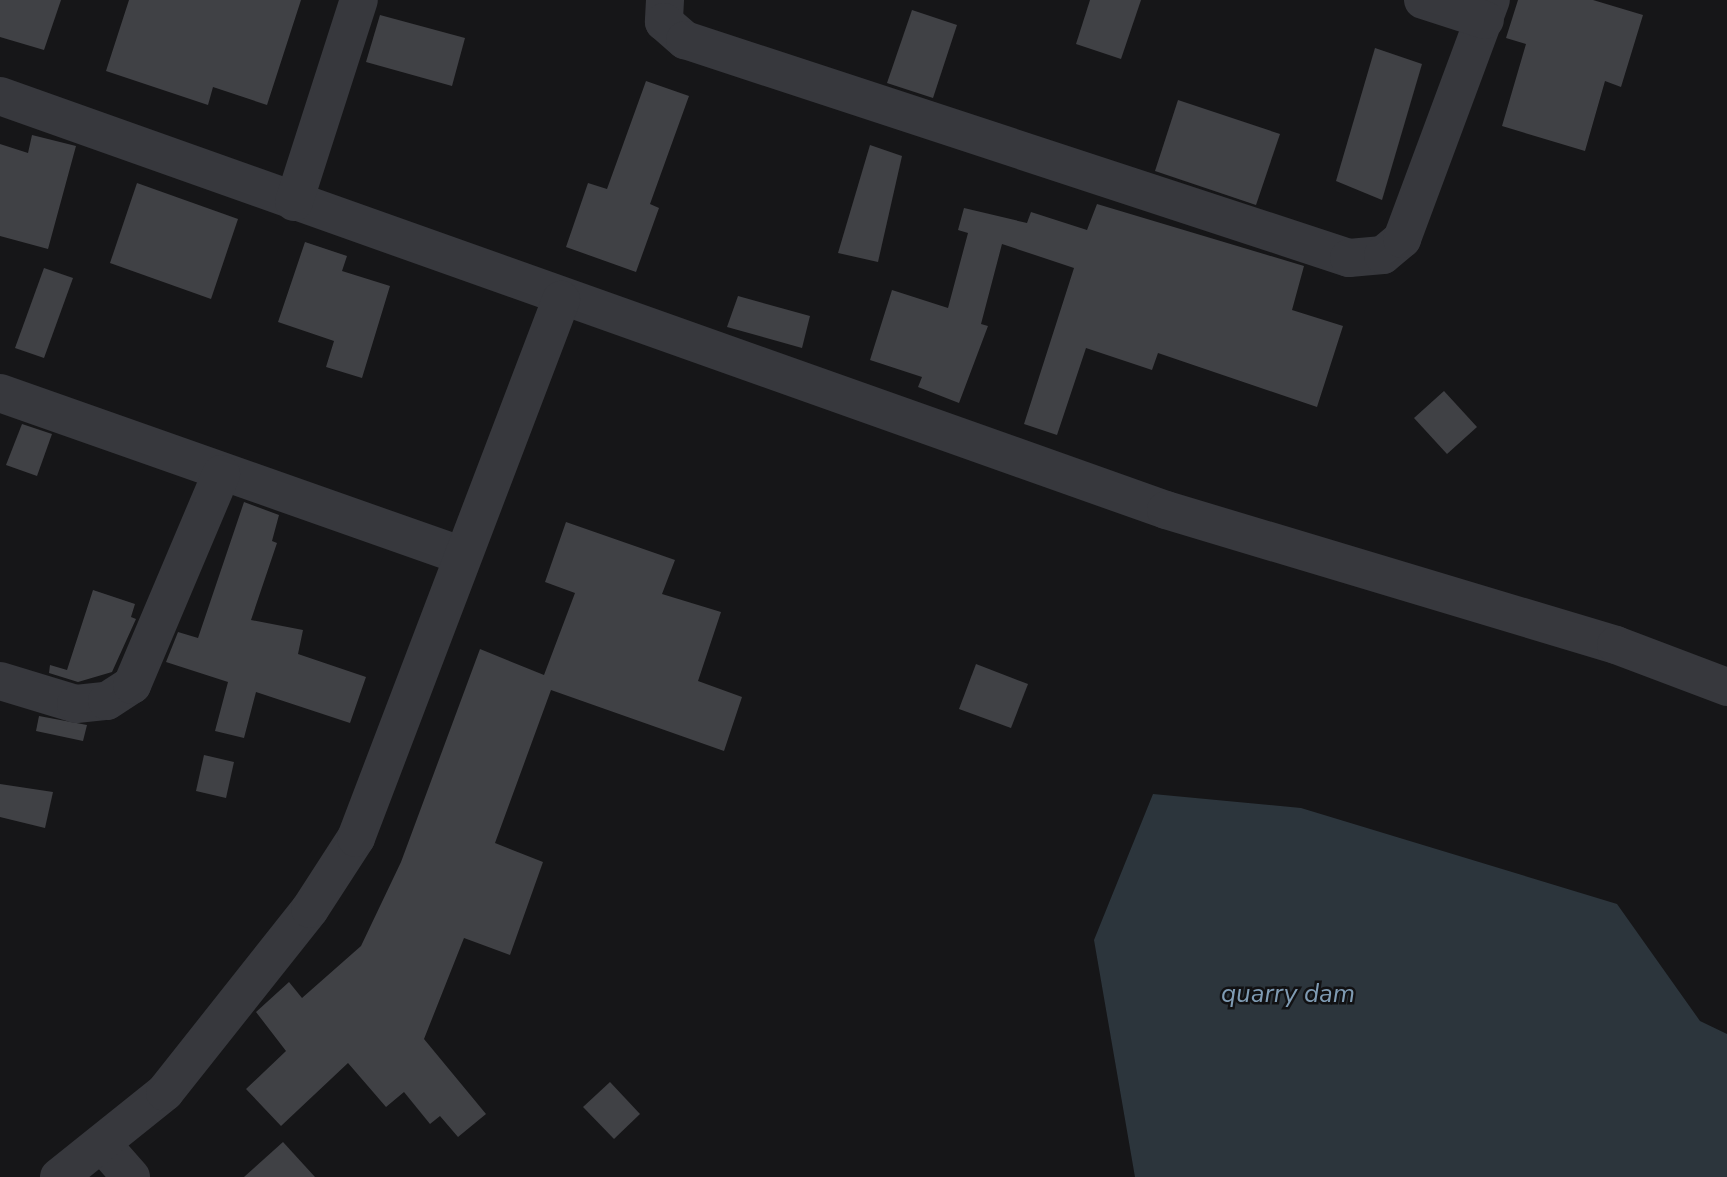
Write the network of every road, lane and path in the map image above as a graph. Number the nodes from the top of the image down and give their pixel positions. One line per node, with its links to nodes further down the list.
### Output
1 (359, 0): 6 (street)
2 (665, 0): 4 (street)
3 (1423, 0): 4 (street)
4 (1488, 10)
5 (0, 96): 6 (street)
6 (294, 202): 7 (street)
7 (561, 300): 10 (street); 12 (street)
8 (0, 393): 9 (street)
9 (221, 474): 10 (street); 11 (street)
10 (462, 556): 13 (street)
11 (0, 681)
12 (1727, 687)
13 (102, 1144): 14 (street); 15 (street)
14 (59, 1177)
15 (131, 1177)

